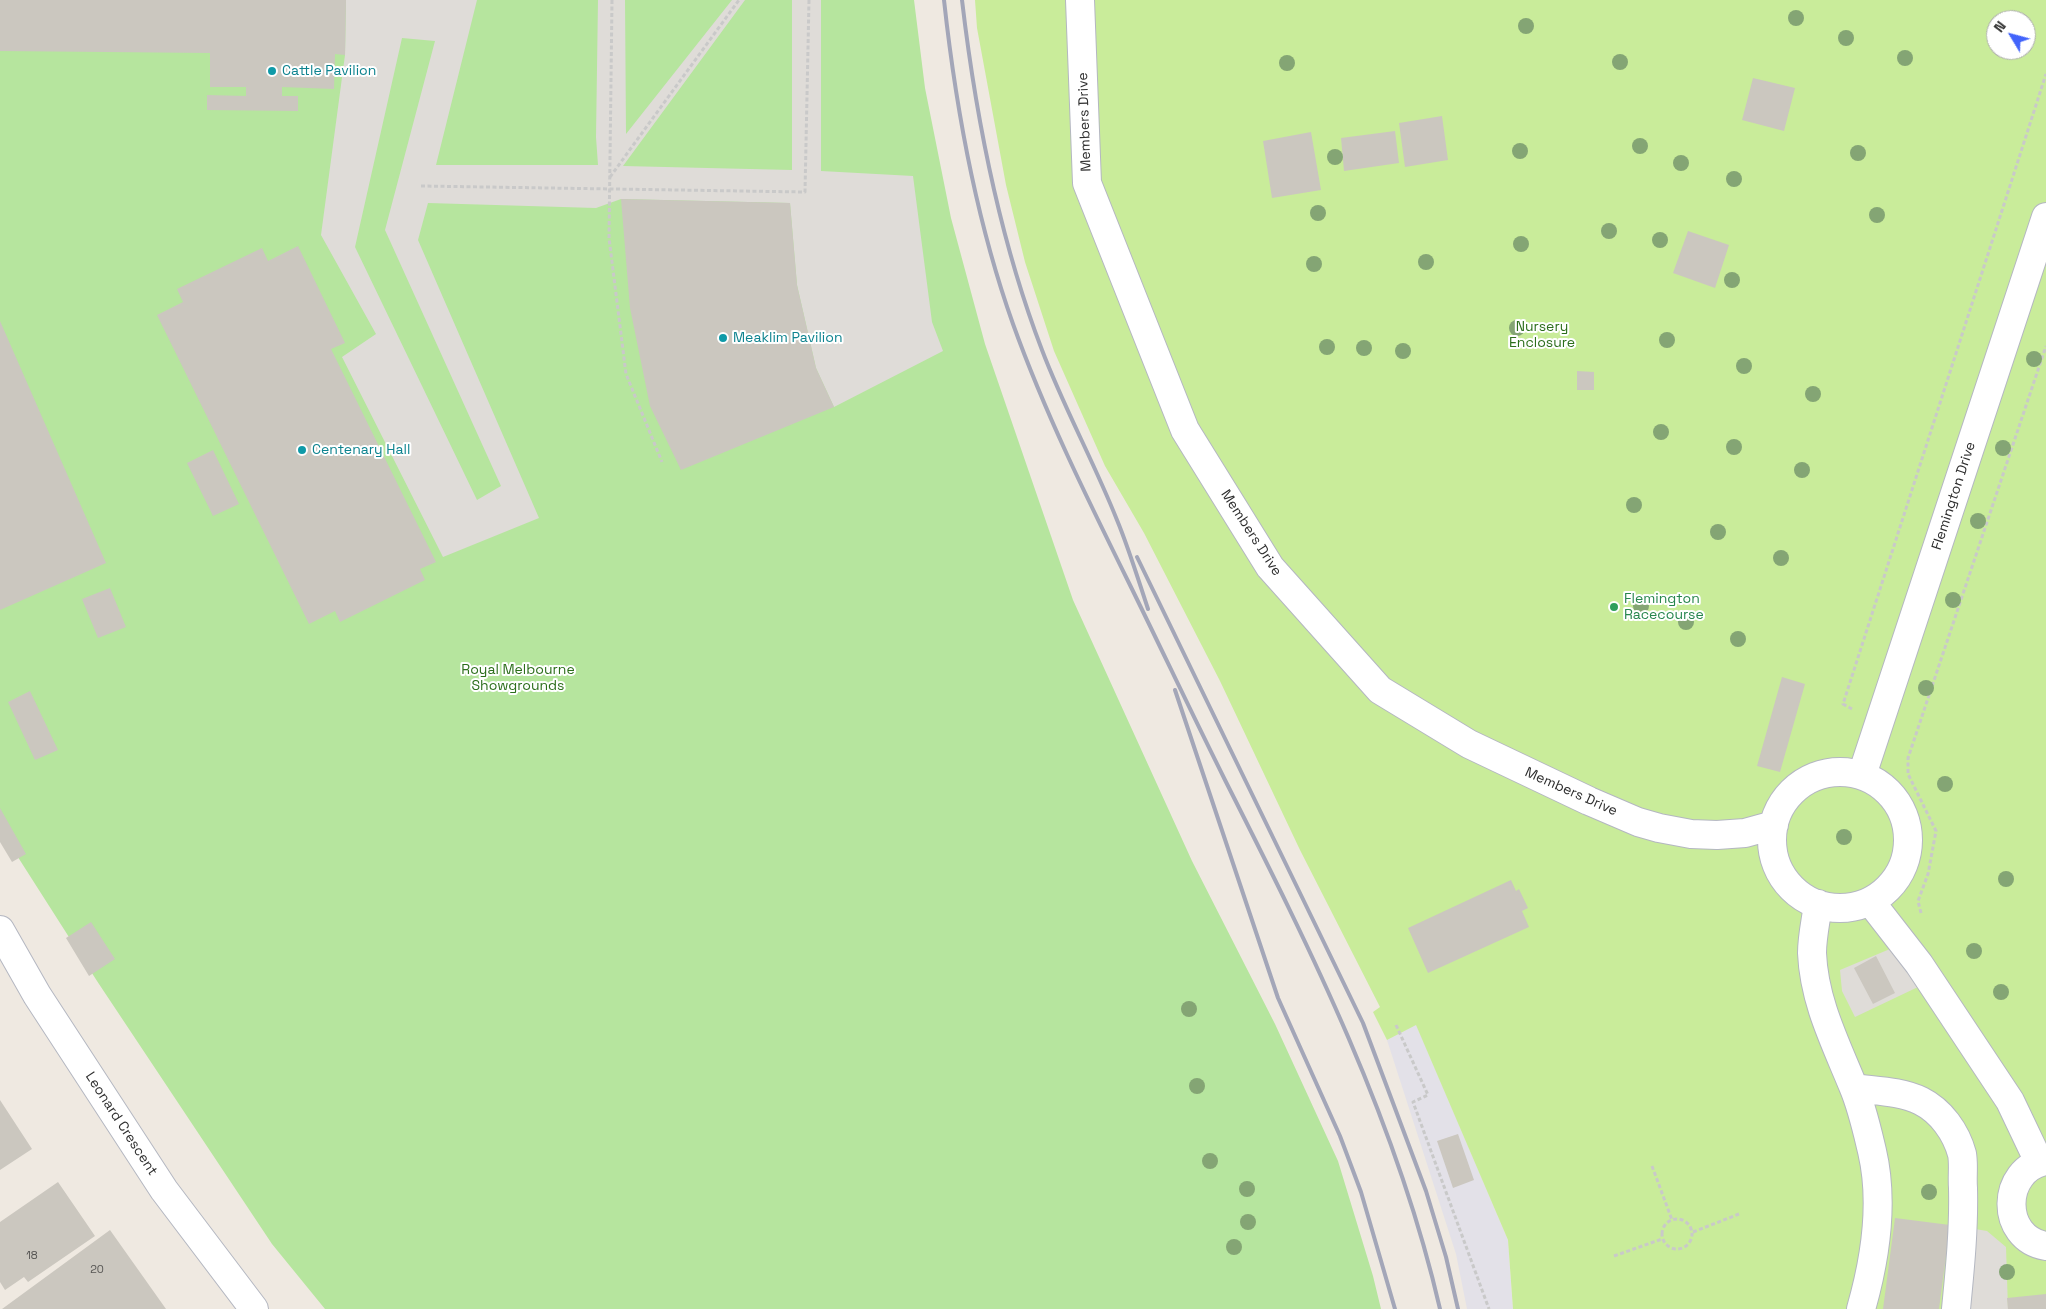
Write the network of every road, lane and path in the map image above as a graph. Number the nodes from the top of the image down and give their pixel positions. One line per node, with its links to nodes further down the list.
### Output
1 (612, 0): 6 (path)
2 (739, 0): 6 (path)
3 (808, 0): 8 (path)
4 (1080, 0): 15 (street, Members Drive)
5 (2046, 74): 12 (path)
6 (610, 177): 8 (path)
7 (421, 186): 8 (path)
8 (609, 188): 11 (path)
9 (2046, 217): 12 (street, Flemington Drive)
10 (2046, 346): 13 (path)
11 (662, 462)
12 (1879, 721): 13 (path); 14 (street, Flemington Drive)
13 (1916, 734): 18 (path)
14 (1862, 775): 15 (street); 16 (street)
15 (1774, 825): 17 (street)
16 (1870, 900): 17 (street); 22 (street)
17 (1818, 904): 21 (street)
18 (1922, 919)
19 (0, 930): 30 (street, Leonard Crescent)
20 (1396, 1025): 31 (path)
21 (1854, 1088): 32 (street); 33 (street)
22 (2043, 1161): 28 (street)
23 (1652, 1166): 25 (path)
24 (1739, 1214): 26 (path)
25 (1672, 1220): 26 (path); 27 (path)
26 (1693, 1232): 27 (path)
27 (1662, 1239): 29 (path)
28 (2046, 1246)
29 (1614, 1256)
30 (254, 1309)
31 (1489, 1309)
32 (1861, 1309)
33 (1956, 1309)

